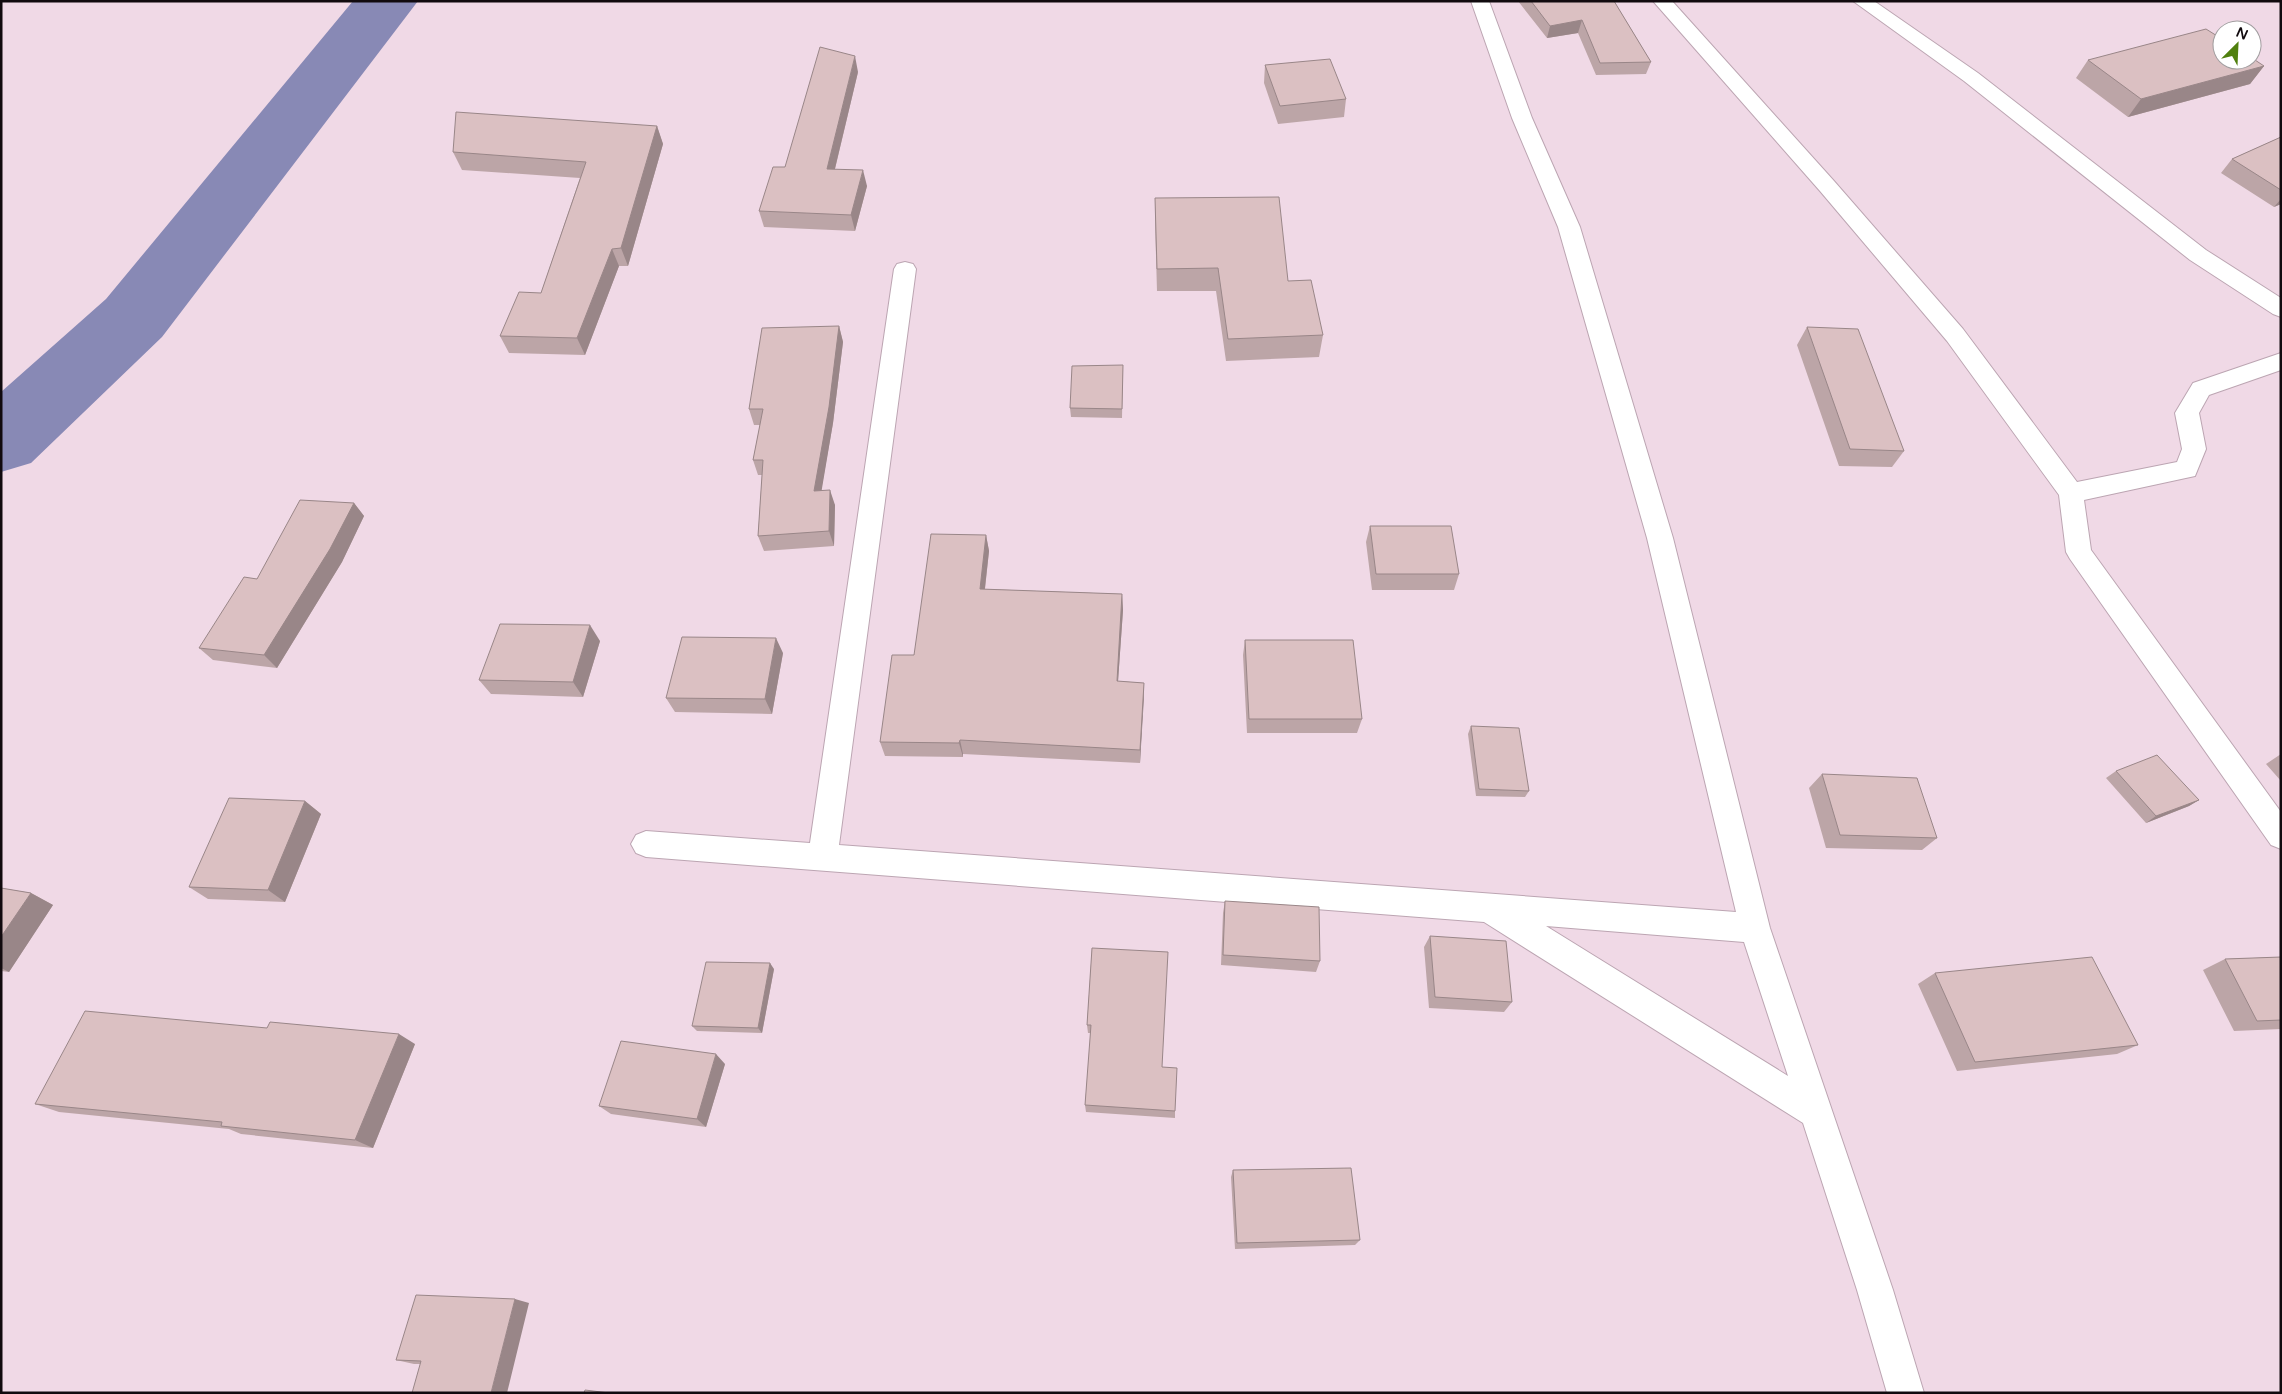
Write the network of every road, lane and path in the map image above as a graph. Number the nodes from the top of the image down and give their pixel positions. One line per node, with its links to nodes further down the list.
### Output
1 (1480, 1): 12 (street)
2 (1662, 1): 7 (street)
3 (1862, 1): 5 (street)
4 (905, 269): 10 (street)
5 (2281, 309)
6 (2281, 361): 7 (street)
7 (2071, 493): 8 (street)
8 (2281, 836)
9 (646, 844): 10 (street)
10 (823, 857): 11 (street)
11 (1489, 908): 12 (street); 13 (street)
12 (1755, 928): 13 (street)
13 (1816, 1112): 14 (street)
14 (1906, 1393)

